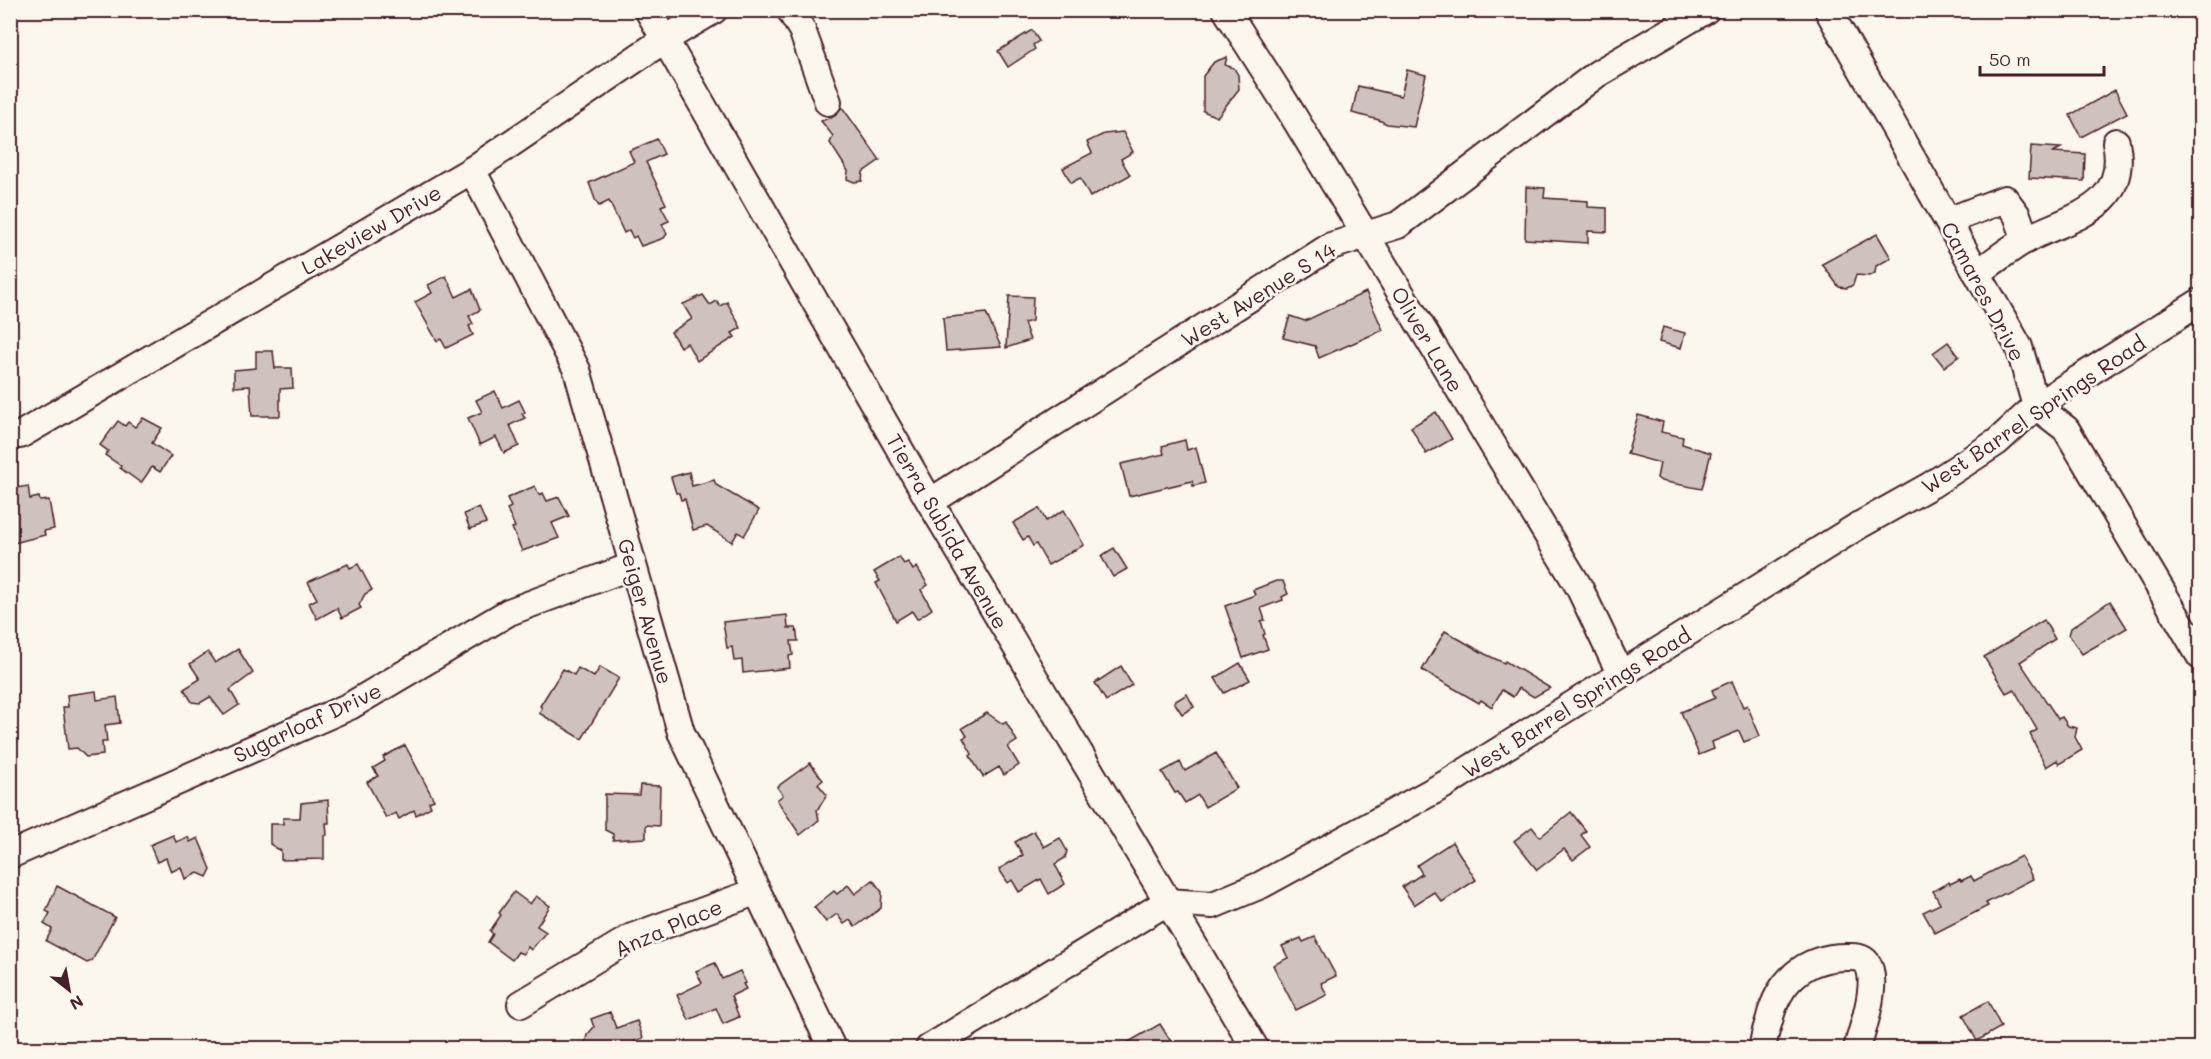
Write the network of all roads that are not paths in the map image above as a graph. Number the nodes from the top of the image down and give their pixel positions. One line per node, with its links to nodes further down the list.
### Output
1 (648, 10): 7 (street, Tierra Subida Avenue)
2 (714, 10): 7 (street, Lakeview Drive)
3 (790, 10): 8 (street)
4 (1226, 10): 12 (street, Oliver Lane)
5 (1706, 10): 12 (street, West Avenue S 14)
6 (1828, 10): 11 (street, Camares Drive)
7 (665, 39): 10 (street, Lakeview Drive); 18 (street, Tierra Subida Avenue)
8 (828, 102)
9 (2116, 142): 13 (street)
10 (472, 170): 17 (street, Lakeview Drive); 19 (street, Geiger Avenue)
11 (1948, 221): 13 (street); 14 (street, Camares Drive)
12 (1364, 234): 18 (street, West Avenue S 14); 21 (street, Oliver Lane)
13 (2026, 240): 14 (street)
14 (1977, 273): 16 (street, Camares Drive)
15 (2200, 302): 16 (street, West Barrel Springs Road)
16 (2036, 406): 20 (street); 21 (street, West Barrel Springs Road)
17 (20, 435)
18 (930, 502): 24 (street, Tierra Subida Avenue)
19 (632, 566): 22 (street, Sugarloaf Drive); 23 (street, Geiger Avenue)
20 (2200, 656)
21 (1620, 673): 24 (street, West Barrel Springs Road)
22 (10, 855)
23 (756, 892): 25 (street, Anza Place); 26 (street, Geiger Avenue)
24 (1167, 902): 27 (street); 28 (street, Tierra Subida Avenue)
25 (520, 1004)
26 (832, 1048)
27 (929, 1048)
28 (1255, 1048)
29 (1763, 1048): 30 (street)
30 (1857, 1048)

